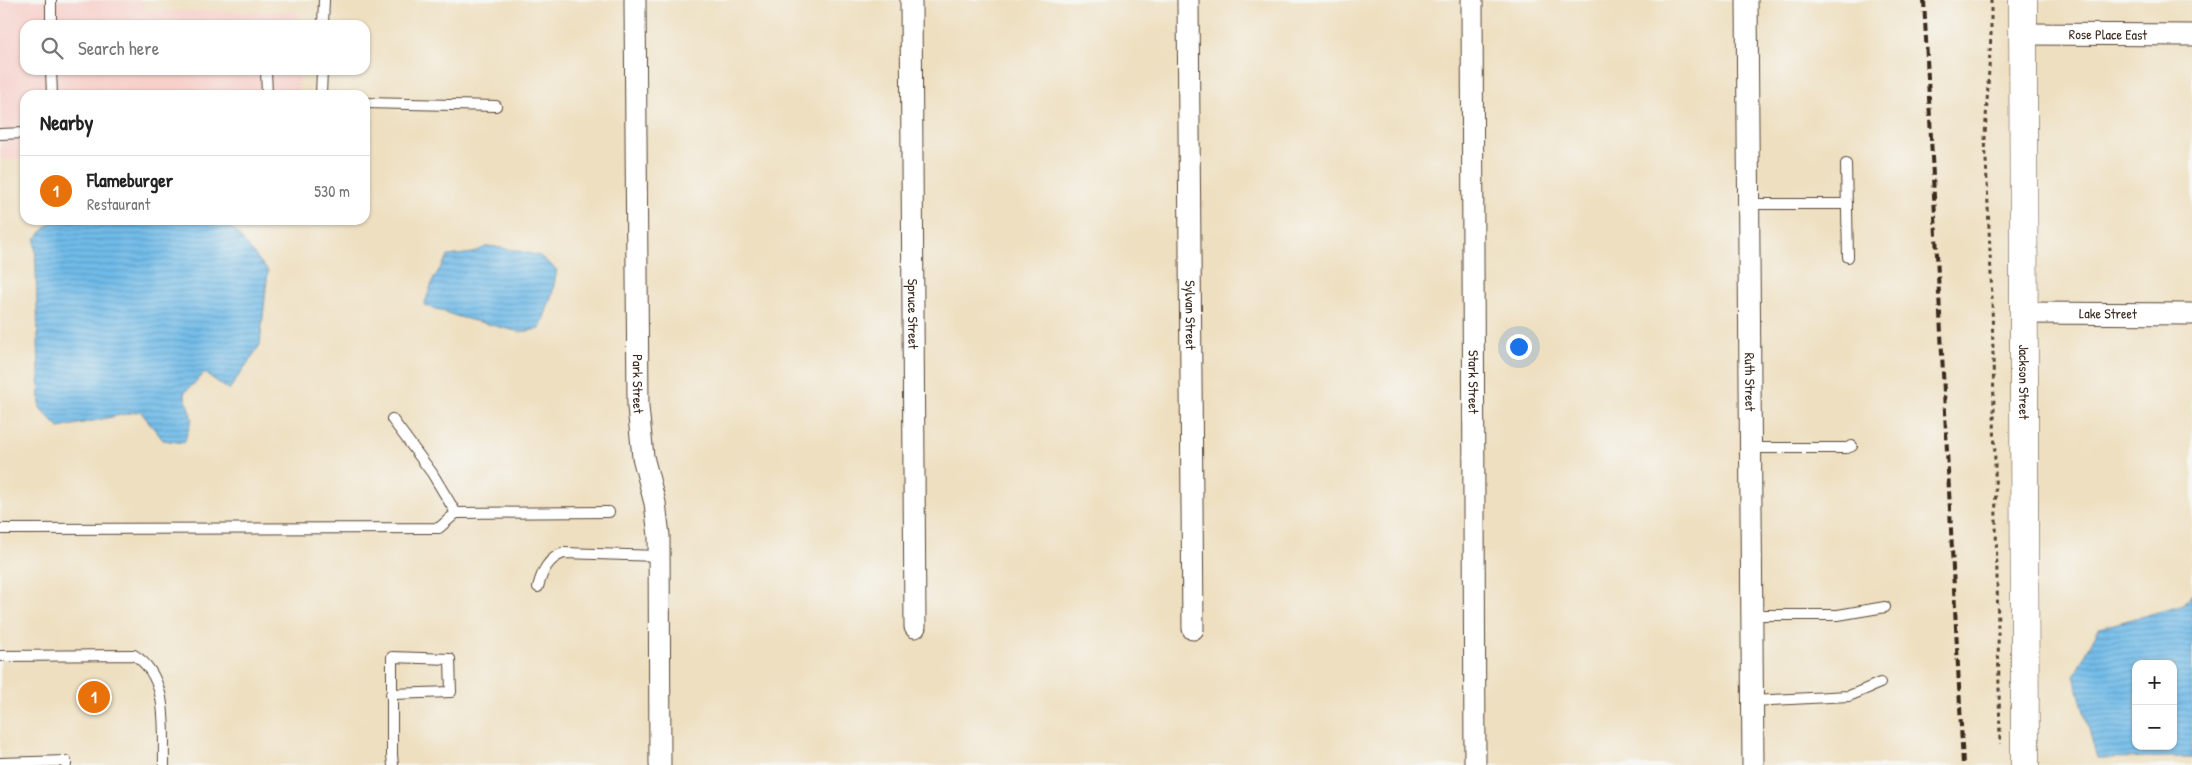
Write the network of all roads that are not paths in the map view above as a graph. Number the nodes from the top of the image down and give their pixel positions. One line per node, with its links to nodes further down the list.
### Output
1 (51, 0): 9 (lane)
2 (324, 0): 10 (lane)
3 (635, 0): 35 (street, Park Street)
4 (911, 0): 39 (street, Spruce Street)
5 (1188, 0): 40 (street, Sylvan Street)
6 (1472, 0): 50 (street, Stark Street)
7 (1747, 0): 24 (street, Ruth Street)
8 (2023, 0): 11 (street, Jackson Street)
9 (51, 20)
10 (323, 20)
11 (2023, 34): 12 (street, Rose Place East); 27 (street, Jackson Street)
12 (2192, 35)
13 (52, 75): 16 (lane)
14 (266, 75): 17 (lane)
15 (322, 75): 18 (lane)
16 (52, 90)
17 (267, 90)
18 (321, 90)
19 (370, 103): 20 (lane)
20 (496, 106)
21 (20, 133): 22 (lane)
22 (0, 134)
23 (1846, 164): 25 (lane)
24 (1749, 204): 25 (lane); 31 (street, Ruth Street)
25 (1847, 204): 26 (lane)
26 (1848, 257)
27 (2024, 313): 28 (street, Lake Street); 52 (street, Jackson Street)
28 (2192, 314)
29 (392, 419): 33 (lane)
30 (1852, 446): 31 (lane)
31 (1751, 448): 38 (street, Ruth Street)
32 (608, 512): 33 (lane)
33 (456, 513): 34 (lane)
34 (0, 529)
35 (659, 556): 36 (lane); 49 (street, Park Street)
36 (538, 587)
37 (1885, 607): 38 (lane)
38 (1752, 615): 44 (street, Ruth Street)
39 (915, 627)
40 (1193, 629)
41 (0, 656): 47 (lane)
42 (1880, 683): 44 (lane)
43 (391, 694): 43 (lane); 48 (lane)
44 (1752, 701): 51 (street, Ruth Street)
45 (0, 763): 46 (lane)
46 (66, 765)
47 (164, 765)
48 (392, 765)
49 (660, 765)
50 (1475, 765)
51 (1753, 765)
52 (2025, 765)

